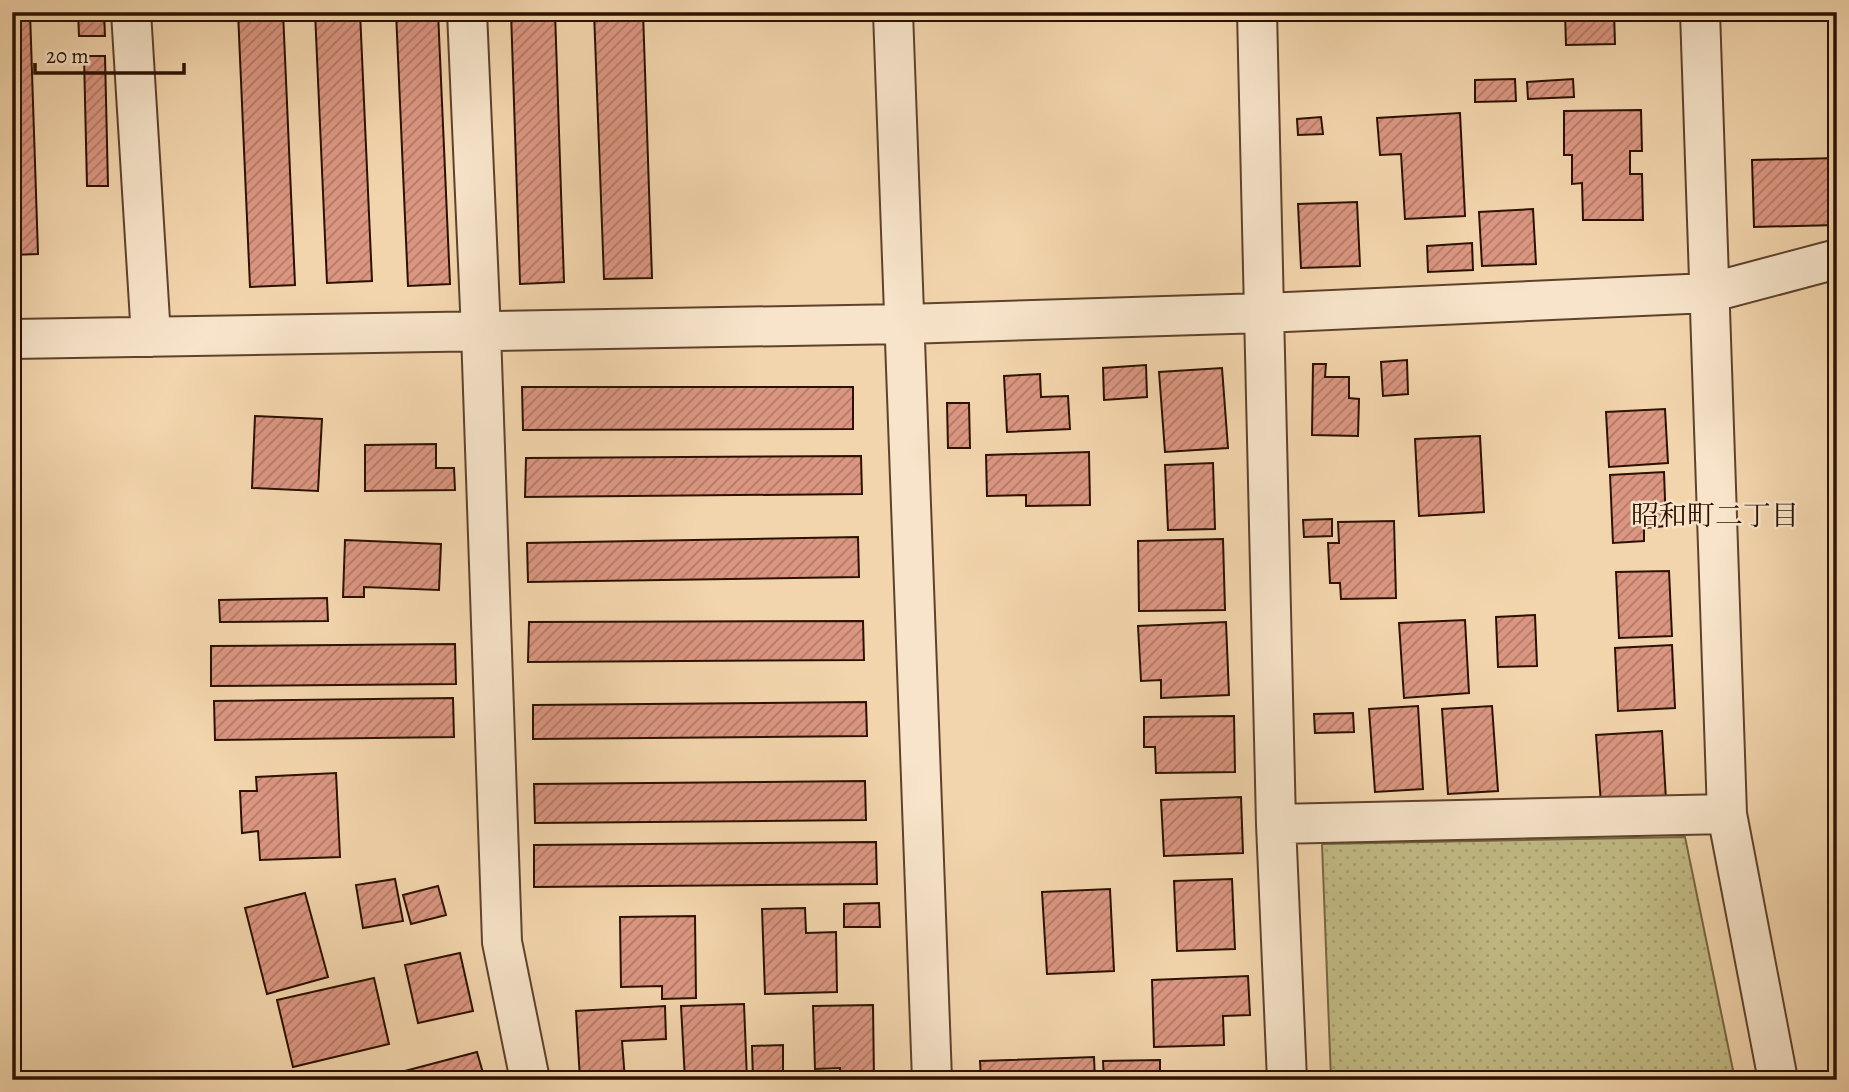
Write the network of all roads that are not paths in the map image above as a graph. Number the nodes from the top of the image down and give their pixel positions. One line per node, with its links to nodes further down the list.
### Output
1 (131, 12): 11 (street)
2 (467, 12): 10 (street)
3 (893, 12): 9 (street)
4 (1257, 12): 8 (street)
5 (1700, 12): 7 (street)
6 (1837, 259): 7 (street)
7 (1709, 293): 8 (street); 13 (street)
8 (1264, 313): 9 (street); 14 (street)
9 (905, 324): 10 (street); 16 (street)
10 (481, 332): 11 (street); 15 (street)
11 (151, 337): 12 (street)
12 (12, 339)
13 (1727, 814): 14 (street); 18 (street)
14 (1276, 824): 17 (street)
15 (530, 1080)
16 (932, 1080)
17 (1287, 1080)
18 (1779, 1080)

